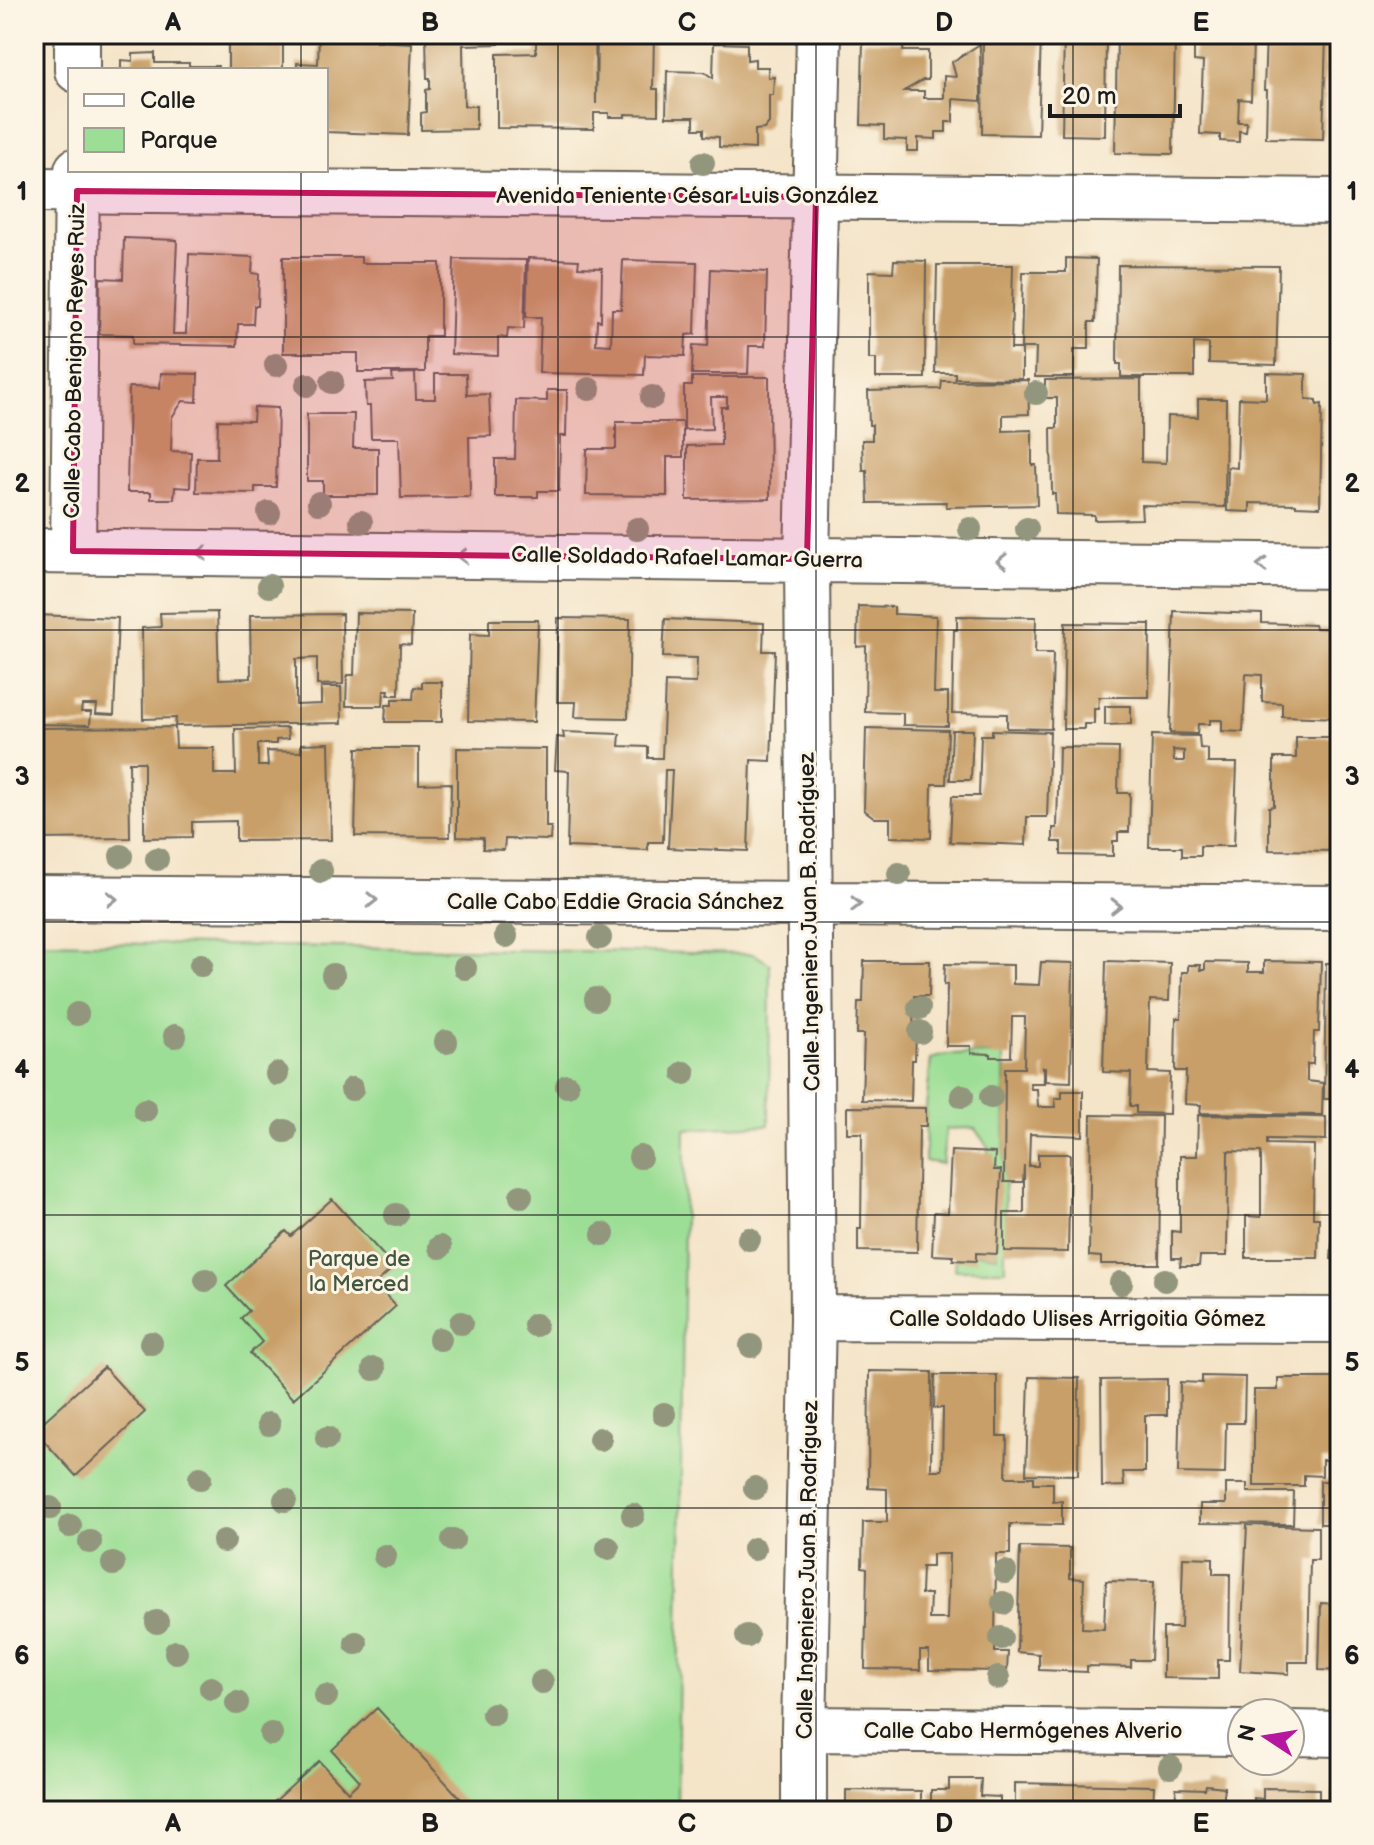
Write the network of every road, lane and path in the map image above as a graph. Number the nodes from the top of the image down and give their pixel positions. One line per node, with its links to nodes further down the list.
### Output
1 (77, 34): 3 (street)
2 (819, 34): 6 (street, Calle Ingeniero Juan B. Rodríguez)
3 (77, 68)
4 (77, 180): 5 (street, Avenida Teniente César Luis González); 6 (street, Avenida Teniente César Luis González); 8 (street, Calle Cabo Benigno Reyes Ruiz)
5 (34, 190)
6 (816, 197): 7 (street, Avenida Teniente César Luis González); 9 (street, Calle Ingeniero Juan B. Rodríguez)
7 (1340, 201)
8 (54, 551): 9 (street, Calle Soldado Rafael Lamar Guerra, one-way to 8)
9 (807, 559): 10 (street, Calle Soldado Rafael Lamar Guerra, one-way to 9); 12 (street, Calle Ingeniero Juan B. Rodríguez)
10 (1340, 566)
11 (34, 898): 12 (street, Calle Cabo Eddie Gracia Sánchez, one-way to 12)
12 (811, 903): 13 (street, Calle Cabo Eddie Gracia Sánchez, one-way to 13); 14 (street, Calle Ingeniero Juan B. Rodríguez)
13 (1340, 908)
14 (813, 1318): 15 (street, Calle Soldado Ulises Arrigoitia Gómez); 16 (street, Calle Ingeniero Juan B. Rodríguez)
15 (1340, 1320)
16 (804, 1729): 17 (street, Calle Cabo Hermógenes Alverio); 20 (street, Calle Ingeniero Juan B. Rodríguez)
17 (1226, 1733)
18 (1306, 1733): 19 (street)
19 (1340, 1734)
20 (804, 1811)

